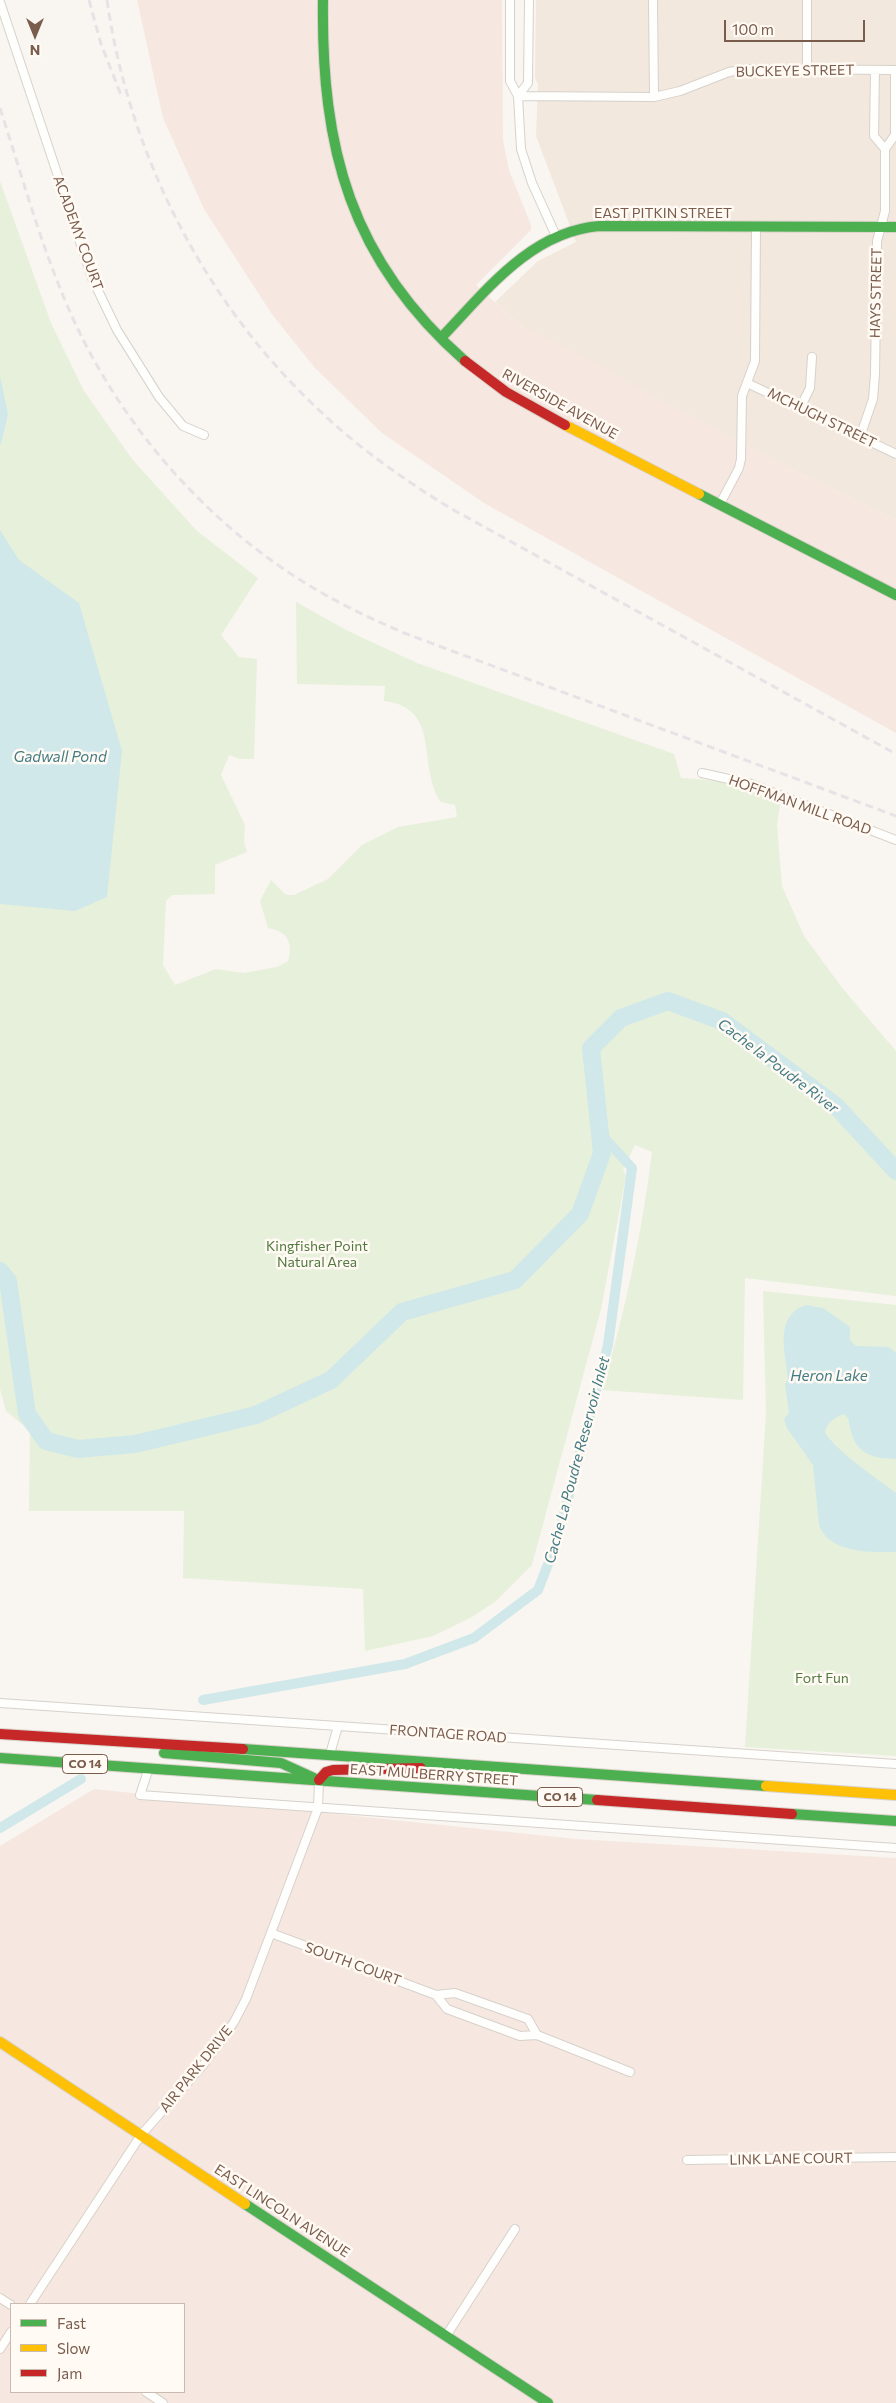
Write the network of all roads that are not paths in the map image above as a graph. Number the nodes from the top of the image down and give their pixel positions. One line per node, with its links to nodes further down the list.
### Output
1 (323, 0): 17 (main road, RIVERSIDE AVENUE)
2 (510, 0): 10 (street)
3 (529, 0): 10 (street)
4 (653, 0): 11 (street)
5 (807, 0): 7 (street)
6 (0, 2): 21 (street, ACADEMY COURT)
7 (807, 68): 8 (street, BUCKEYE STREET); 11 (street, BUCKEYE STREET)
8 (875, 70): 9 (street, BUCKEYE STREET); 12 (street, HAYS STREET)
9 (895, 70): 12 (street, HAYS STREET)
10 (518, 96): 11 (street, BUCKEYE STREET); 16 (street)
11 (654, 97)
12 (884, 149): 13 (street, HAYS STREET)
13 (880, 227): 14 (main road, EAST PITKIN STREET); 15 (main road, EAST PITKIN STREET); 22 (street, HAYS STREET)
14 (896, 227)
15 (756, 228): 16 (main road, EAST PITKIN STREET); 19 (street)
16 (556, 236): 17 (main road, EAST PITKIN STREET)
17 (441, 338): 24 (main road, RIVERSIDE AVENUE)
18 (812, 357): 20 (street)
19 (747, 383): 20 (street, MCHUGH STREET); 24 (street)
20 (800, 408): 22 (street, MCHUGH STREET)
21 (204, 435)
22 (860, 437): 23 (street, MCHUGH STREET)
23 (896, 454)
24 (720, 504): 25 (main road, RIVERSIDE AVENUE)
25 (896, 595)
26 (702, 773): 27 (street, HOFFMAN MILL ROAD)
27 (896, 840)
28 (0, 1703): 29 (street, FRONTAGE ROAD)
29 (338, 1726): 31 (street); 34 (street, FRONTAGE ROAD)
30 (3, 1734): 31 (main road, EAST MULBERRY STREET / CO 14); 36 (main road)
31 (330, 1754): 33 (main road, EAST MULBERRY STREET / CO 14)
32 (0, 1758): 35 (main road, EAST MULBERRY STREET / CO 14)
33 (467, 1764): 36 (main road); 37 (main road, EAST MULBERRY STREET / CO 14)
34 (896, 1764)
35 (149, 1768): 36 (main road, EAST MULBERRY STREET / CO 14); 38 (street)
36 (319, 1780): 38 (street, AIR PARK DRIVE); 39 (main road, EAST MULBERRY STREET / CO 14)
37 (896, 1795)
38 (318, 1808): 40 (street); 41 (street, AIR PARK DRIVE)
39 (896, 1821)
40 (896, 1848)
41 (270, 1933): 42 (street, SOUTH COURT); 46 (street, AIR PARK DRIVE)
42 (436, 1995): 43 (street, SOUTH COURT); 43 (street, SOUTH COURT)
43 (538, 2035): 45 (street, SOUTH COURT)
44 (0, 2042): 46 (main road, EAST LINCOLN AVENUE)
45 (630, 2072)
46 (141, 2135): 50 (street, AIR PARK DRIVE); 52 (main road, EAST LINCOLN AVENUE)
47 (896, 2158): 48 (street, LINK LANE COURT)
48 (687, 2160)
49 (515, 2229): 52 (street)
50 (31, 2303)
51 (10, 2334): 53 (street)
52 (446, 2336): 56 (main road, EAST LINCOLN AVENUE)
53 (0, 2349)
54 (148, 2393): 55 (street)
55 (163, 2403)
56 (548, 2403)

